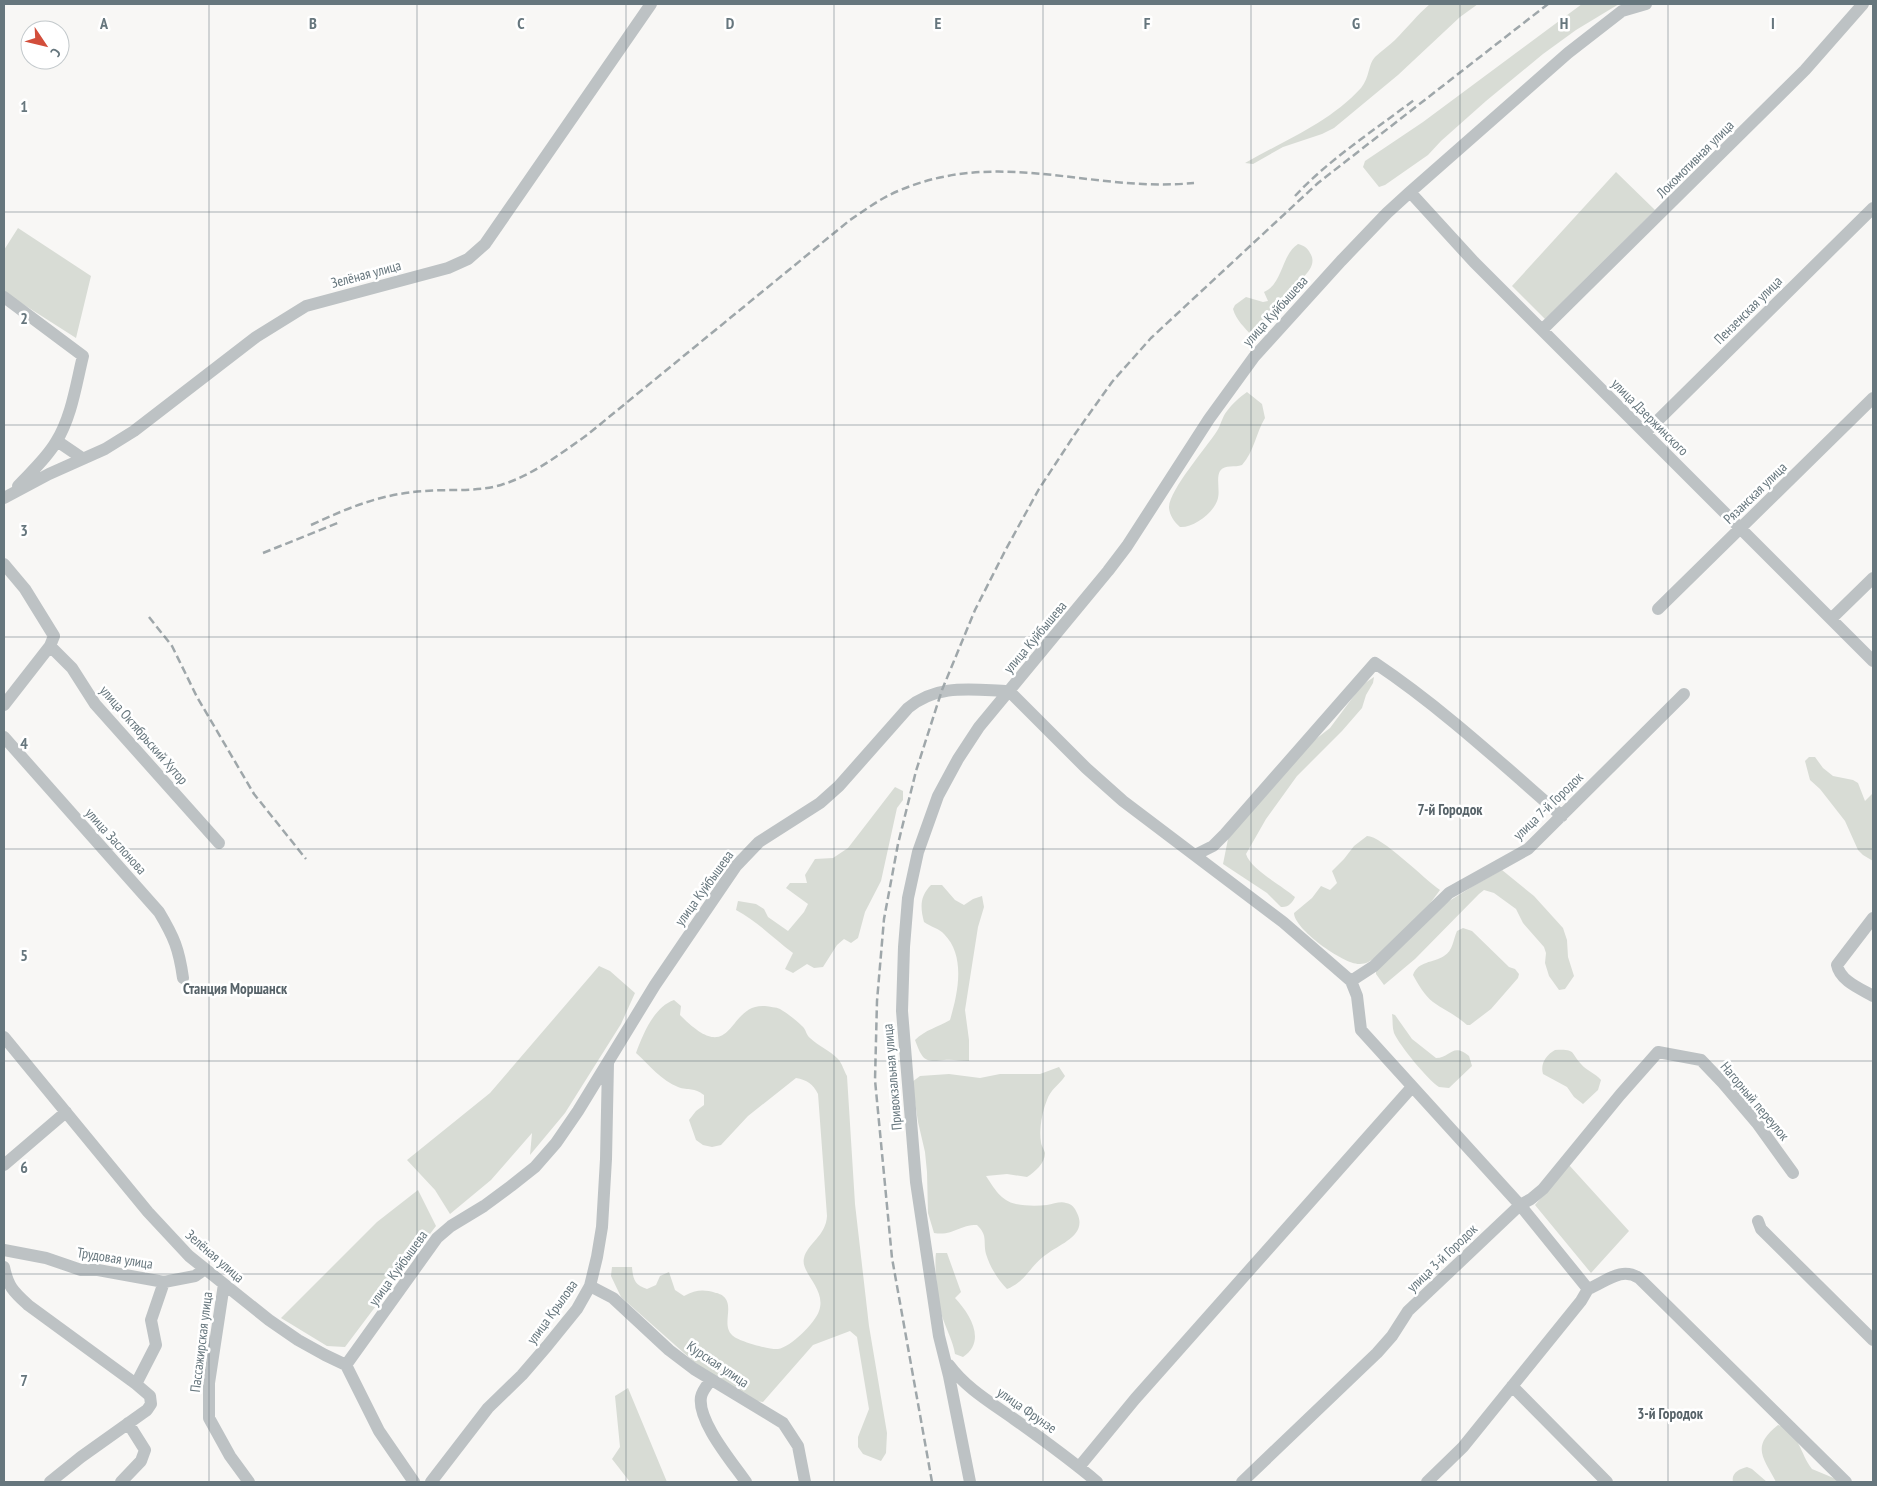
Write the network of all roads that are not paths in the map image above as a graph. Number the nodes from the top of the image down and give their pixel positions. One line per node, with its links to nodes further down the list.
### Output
1 (651, 4): 11 (street, Зелёная улица)
2 (1646, 4): 4 (street, улица Куйбышева)
3 (1863, 4): 7 (street, Локомотивная улица)
4 (1410, 192): 7 (street, улица Дзержинского); 20 (street, улица Куйбышева)
5 (1873, 208): 9 (street, Пензенская улица)
6 (4, 297): 10 (street, Зелёная улица)
7 (1542, 330): 9 (street, улица Дзержинского)
8 (1873, 398): 13 (street, Рязанская улица)
9 (1645, 433): 13 (street, улица Дзержинского)
10 (57, 441): 11 (street); 12 (street, Зелёная улица)
11 (82, 458): 12 (street, Зелёная улица)
12 (7, 496)
13 (1740, 529): 16 (street, Рязанская улица); 17 (street, улица Дзержинского)
14 (4, 564): 18 (street, улица Октябрьский Хутор)
15 (1873, 578): 17 (street)
16 (1658, 609)
17 (1831, 619): 19 (street, улица Дзержинского)
18 (52, 641): 22 (street); 25 (street, улица Октябрьский Хутор)
19 (1873, 661)
20 (1009, 691): 26 (street); 33 (street, улица Куйбышева); 49 (street, Привокзальная улица)
21 (1684, 694): 24 (street, улица 7-й Городок)
22 (4, 706)
23 (4, 737): 28 (street, улица Заслонова)
24 (1562, 816): 26 (street); 29 (street, улица 7-й Городок)
25 (219, 843)
26 (1195, 855): 29 (street)
27 (1873, 918): 30 (street)
28 (183, 978)
29 (1351, 981): 34 (street)
30 (1873, 996)
31 (4, 1037): 35 (street, Зелёная улица)
32 (1658, 1052): 37 (street, Нагорный переулок); 38 (street, улица 3-й Городок)
33 (608, 1061): 45 (street, улица Крылова); 48 (street, улица Куйбышева)
34 (1412, 1087): 38 (street); 54 (street)
35 (66, 1112): 36 (street); 42 (street, Зелёная улица)
36 (4, 1166)
37 (1793, 1173)
38 (1520, 1206): 46 (street); 64 (street, улица 3-й Городок)
39 (1758, 1221): 47 (street)
40 (4, 1250): 43 (street, Трудовая улица)
41 (4, 1267): 51 (street)
42 (205, 1270): 43 (street); 44 (street, Зелёная улица)
43 (164, 1282): 51 (street)
44 (224, 1284): 48 (street, Зелёная улица); 57 (street, Пассажирская улица)
45 (590, 1286): 50 (street, Курская улица); 59 (street, улица Крылова)
46 (1588, 1289): 52 (street); 67 (street)
47 (1873, 1340)
48 (346, 1364): 58 (street)
49 (952, 1374): 54 (street, улица Фрунзе); 62 (street, Привокзальная улица)
50 (710, 1380): 60 (street); 61 (street, Курская улица)
51 (136, 1384): 53 (street)
52 (1512, 1386): 65 (street); 66 (street)
53 (128, 1422): 55 (street); 56 (street)
54 (1079, 1467): 63 (street, улица Фрунзе)
55 (50, 1482)
56 (121, 1482)
57 (249, 1482)
58 (414, 1482)
59 (431, 1482)
60 (746, 1482)
61 (805, 1482)
62 (970, 1482)
63 (1097, 1482)
64 (1242, 1482)
65 (1427, 1482)
66 (1607, 1482)
67 (1846, 1482)

